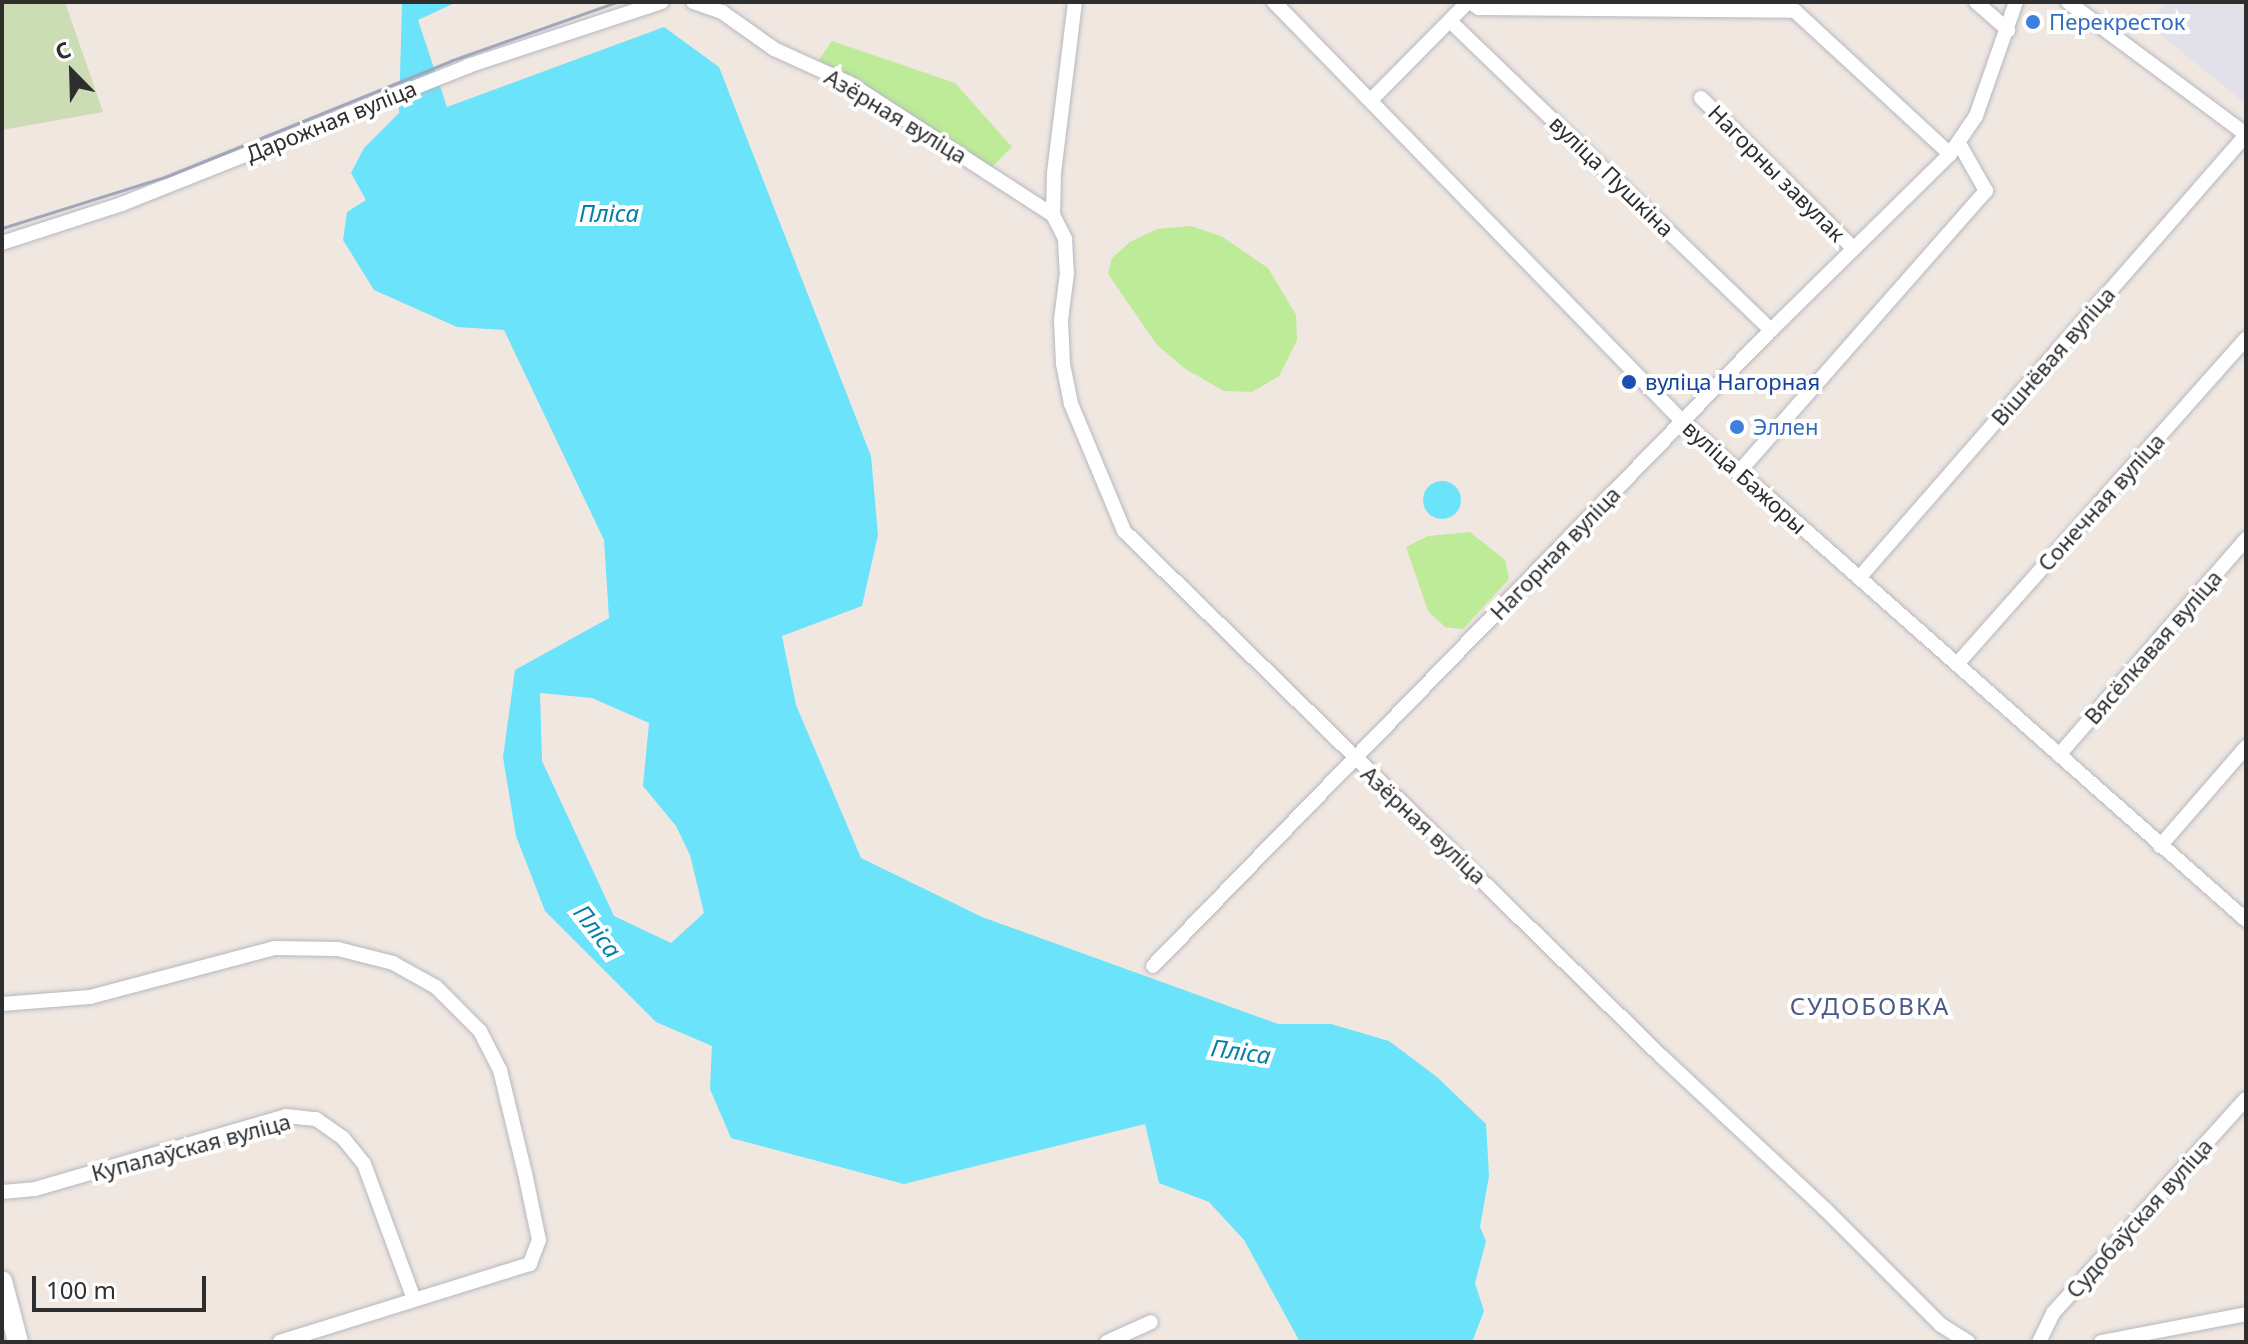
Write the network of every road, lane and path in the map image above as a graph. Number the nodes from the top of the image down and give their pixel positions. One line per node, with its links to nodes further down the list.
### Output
1 (662, 2): 16 (street, Дарожная вуліца)
2 (693, 2): 15 (street, Азёрная вуліца)
3 (1075, 2): 15 (street, Азёрная вуліца)
4 (1274, 2): 12 (street, вуліца Бажоры)
5 (1976, 2): 10 (street)
6 (2016, 2): 10 (street, Нагорная вуліца)
7 (2068, 2): 13 (street)
8 (1472, 4): 9 (street); 14 (street)
9 (1457, 27): 12 (street); 18 (street, вуліца Пушкіна)
10 (2008, 30): 14 (street, Нагорная вуліца)
11 (1701, 98): 17 (street, Нагорны завулак)
12 (1371, 100): 20 (street, вуліца Бажоры)
13 (2246, 134): 23 (street, Вішнёвая вуліца)
14 (1955, 149): 17 (street, Нагорная вуліца); 21 (street)
15 (1053, 215): 27 (street, Азёрная вуліца)
16 (2, 243)
17 (1852, 247): 18 (street, Нагорная вуліца)
18 (1771, 330): 20 (street, Нагорная вуліца)
19 (2246, 339): 24 (street, Сонечная вуліца)
20 (1683, 422): 21 (street, вуліца Бажоры); 27 (street, Нагорная вуліца)
21 (1738, 473): 23 (street, вуліца Бажоры)
22 (2246, 539): 26 (street, Вясёлкавая вуліца)
23 (1859, 578): 24 (street, вуліца Бажоры)
24 (1957, 664): 26 (street, вуліца Бажоры)
25 (2246, 747): 28 (street)
26 (2059, 755): 28 (street, вуліца Бажоры)
27 (1355, 762): 30 (street, Нагорная вуліца); 41 (street, Азёрная вуліца)
28 (2160, 846): 29 (street, вуліца Бажоры)
29 (2246, 920)
30 (1153, 966)
31 (2, 1004): 35 (street)
32 (2246, 1099): 42 (street, Судобаўская вуліца)
33 (2, 1192): 35 (street, Купалаўская вуліца)
34 (2, 1281): 38 (street)
35 (414, 1299): 39 (street)
36 (2246, 1314): 43 (street)
37 (1151, 1322): 40 (street)
38 (18, 1342)
39 (280, 1342)
40 (1107, 1342)
41 (1968, 1342)
42 (2039, 1342)
43 (2101, 1342)

